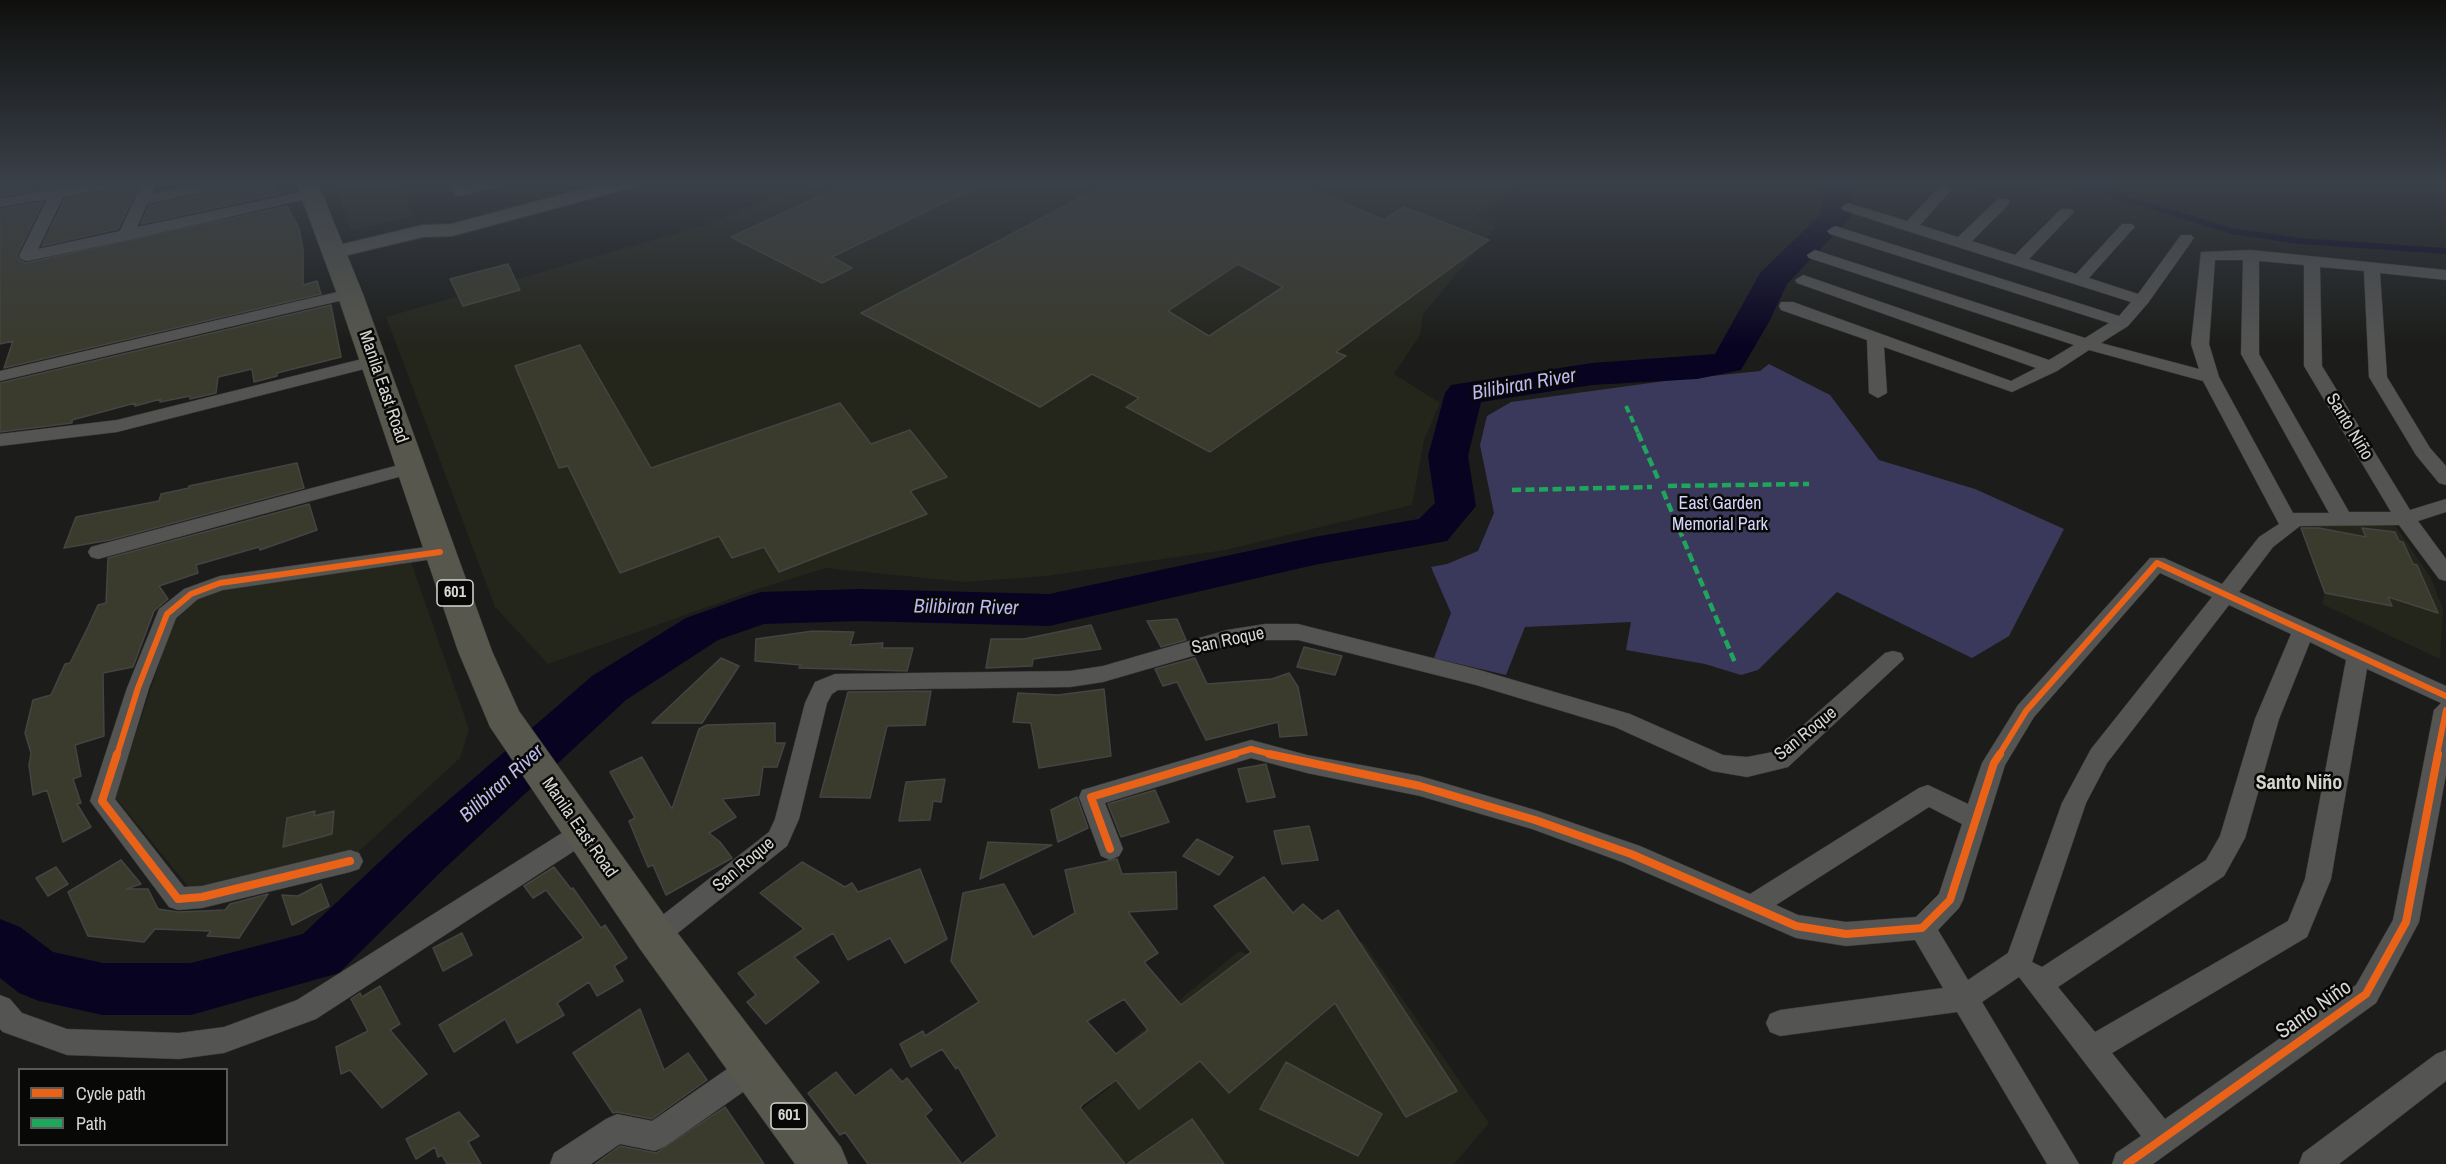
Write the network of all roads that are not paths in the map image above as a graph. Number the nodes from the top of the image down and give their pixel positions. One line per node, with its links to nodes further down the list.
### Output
1 (36, 237): 2 (street)
2 (119, 237)
3 (329, 237): 14 (main road, Manila East Road / 601)
4 (438, 237): 14 (street)
5 (1855, 237): 24 (street)
6 (1943, 237): 11 (street)
7 (1967, 237): 11 (street)
8 (2041, 237): 15 (street)
9 (2118, 237): 20 (street)
10 (2186, 238): 22 (street)
11 (1961, 243): 15 (street)
12 (1815, 255): 26 (street)
13 (2251, 255): 16 (street); 30 (street); 37 (street)
14 (338, 260): 21 (main road, Manila East Road / 601)
15 (2018, 261): 20 (street)
16 (2312, 261): 17 (street); 36 (street, Santo Niño)
17 (2372, 266): 18 (street); 34 (street)
18 (2446, 275)
19 (1803, 280): 28 (street)
20 (2079, 280): 22 (street)
21 (350, 294): 27 (main road, Manila East Road / 601); 29 (street)
22 (2142, 300): 24 (street)
23 (1787, 306): 25 (street)
24 (2122, 322): 26 (street)
25 (1875, 338): 28 (street); 31 (street)
26 (2087, 344): 28 (street); 30 (street)
27 (374, 361): 32 (street); 33 (main road, Manila East Road / 601)
28 (2051, 368)
29 (0, 376)
30 (2210, 376): 38 (street)
31 (1878, 393)
32 (0, 440)
33 (410, 468): 39 (street); 40 (main road, Manila East Road / 601)
34 (2446, 479)
35 (2446, 505): 36 (street)
36 (2405, 518): 37 (street); 41 (street, Santo Niño)
37 (2343, 519): 38 (street)
38 (2287, 520): 42 (street)
39 (98, 552)
40 (440, 552): 49 (main road, Manila East Road / 601); 51 (street)
41 (2446, 574)
42 (2224, 595): 43 (street); 48 (street); 55 (street)
43 (2303, 632): 44 (street); 56 (street)
44 (2358, 657): 46 (street); 60 (street)
45 (1893, 659): 54 (street, San Roque)
46 (2446, 696)
47 (2446, 710): 63 (street, Santo Niño)
48 (1976, 820): 52 (street); 53 (street)
49 (579, 827): 54 (main road, Manila East Road / 601); 58 (street)
50 (1110, 849): 52 (street)
51 (350, 861)
52 (1751, 907): 53 (street)
53 (1922, 928): 57 (street)
54 (655, 936): 62 (main road, Manila East Road / 601)
55 (2019, 961): 56 (street); 57 (street)
56 (2040, 984): 60 (street)
57 (1965, 998): 59 (street); 66 (street)
58 (0, 1008)
59 (1780, 1023)
60 (2092, 1049): 63 (street)
61 (2446, 1064): 68 (street)
62 (753, 1068): 64 (street); 65 (main road, Manila East Road / 601)
63 (2162, 1138): 67 (street, Santo Niño)
64 (565, 1164)
65 (824, 1164)
66 (2064, 1164)
67 (2127, 1164)
68 (2314, 1164)

